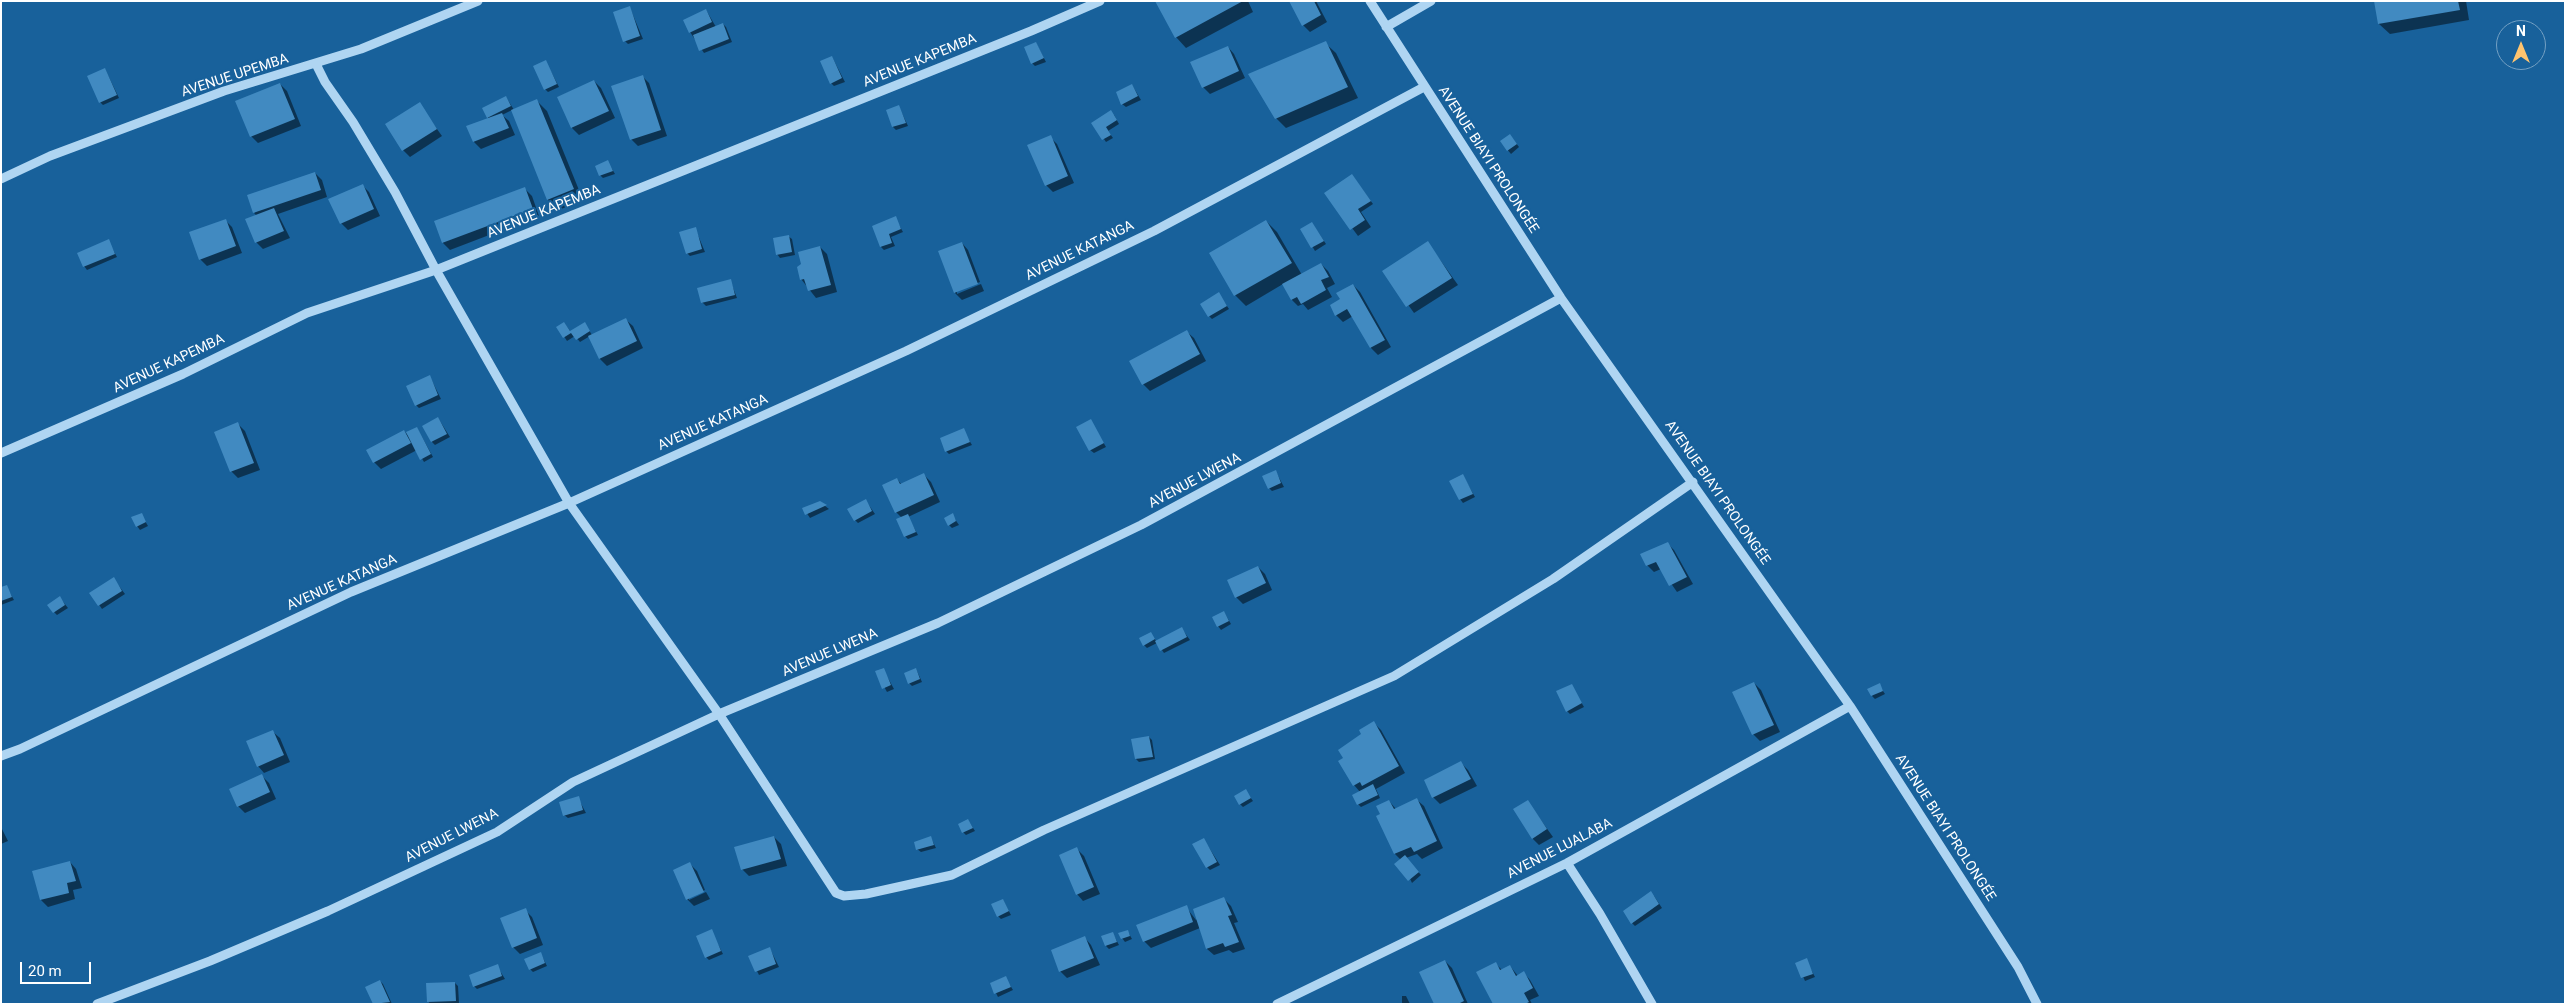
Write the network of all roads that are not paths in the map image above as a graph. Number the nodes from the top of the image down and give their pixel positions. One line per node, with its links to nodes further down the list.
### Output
1 (478, 1): 6 (street, AVENUE UPEMBA)
2 (1100, 1): 9 (street, AVENUE KAPEMBA)
3 (1370, 1): 5 (street, AVENUE BIAYI PROLONGÉE)
4 (1431, 1): 5 (street)
5 (1386, 27): 7 (street, AVENUE BIAYI PROLONGÉE)
6 (316, 64): 8 (street, AVENUE UPEMBA); 9 (street)
7 (1424, 87): 10 (street, AVENUE BIAYI PROLONGÉE); 13 (street, AVENUE KATANGA)
8 (1, 178)
9 (436, 270): 11 (street, AVENUE KAPEMBA); 13 (street)
10 (1561, 298): 12 (street, AVENUE BIAYI PROLONGÉE); 15 (street, AVENUE LWENA)
11 (1, 453)
12 (1693, 482): 14 (street, AVENUE BIAYI PROLONGÉE); 15 (street)
13 (569, 503): 15 (street); 16 (street, AVENUE KATANGA)
14 (1850, 706): 17 (street, AVENUE LUALABA); 21 (street, AVENUE BIAYI PROLONGÉE)
15 (719, 714): 18 (street, AVENUE LWENA)
16 (1, 756)
17 (1567, 863): 19 (street, AVENUE LUALABA); 20 (street)
18 (96, 1004)
19 (1277, 1004)
20 (1652, 1004)
21 (2037, 1004)

